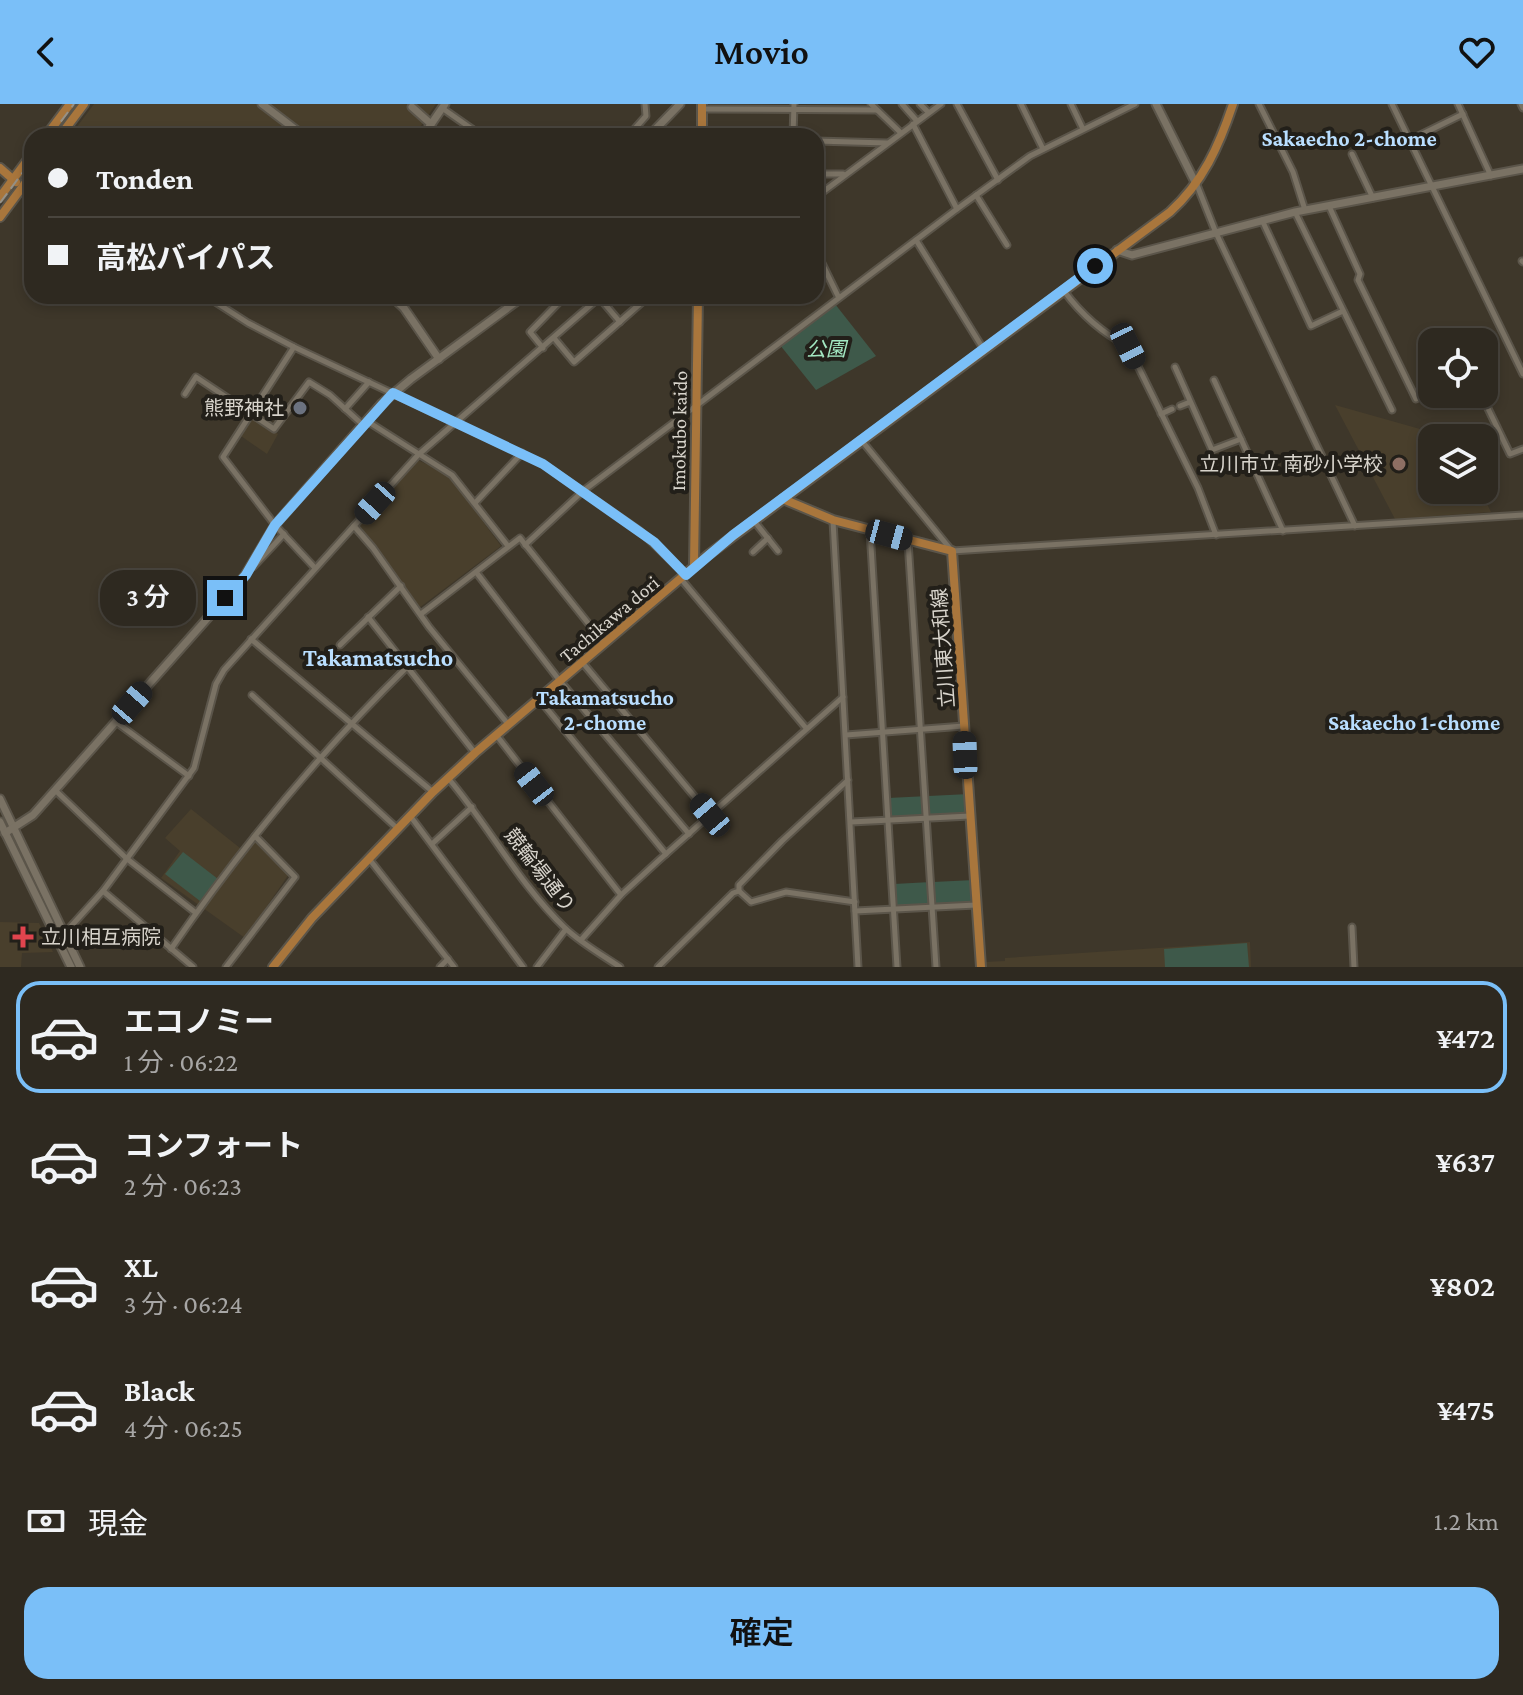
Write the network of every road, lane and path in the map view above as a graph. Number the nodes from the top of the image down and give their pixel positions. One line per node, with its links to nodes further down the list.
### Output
1 (70, 104): 28 (main road)
2 (84, 104): 29 (main road)
3 (262, 104): 30 (street)
4 (645, 104): 33 (street)
5 (680, 104): 34 (street)
6 (871, 104): 23 (street)
7 (902, 104): 26 (street)
8 (920, 104): 24 (street)
9 (941, 104): 24 (street)
10 (957, 104): 51 (street)
11 (1021, 104): 42 (street)
12 (1071, 104): 37 (street)
13 (1135, 104): 37 (street)
14 (1156, 104): 54 (street)
15 (1233, 104): 54 (main road, Tachikawa dori)
16 (1259, 104): 63 (street)
17 (1392, 104): 39 (street)
18 (1458, 104): 25 (street)
19 (444, 106): 27 (street); 32 (street)
20 (702, 106): 22 (street); 35 (main road)
21 (412, 107): 27 (street)
22 (794, 107): 23 (street); 36 (street)
23 (877, 110): 38 (street)
24 (928, 112): 26 (street)
25 (1463, 114): 39 (street); 49 (street)
26 (915, 123): 38 (street); 62 (street)
27 (431, 124): 31 (street)
28 (52, 128)
29 (66, 128)
30 (294, 128)
31 (428, 128)
32 (472, 128)
33 (635, 128)
34 (657, 128)
35 (702, 128)
36 (793, 128)
37 (1083, 129): 42 (street)
38 (901, 133): 41 (street)
39 (1410, 140): 55 (street)
40 (824, 141): 41 (street)
41 (887, 143): 48 (street)
42 (1043, 149): 51 (street)
43 (1352, 154): 60 (street)
44 (24, 165): 50 (main road)
45 (0, 168): 50 (main road)
46 (1523, 169): 49 (street)
47 (824, 174): 48 (street)
48 (846, 174): 57 (street)
49 (1491, 176): 55 (street)
50 (14, 178): 52 (main road); 56 (main road)
51 (998, 180): 58 (street)
52 (4, 184): 56 (main road); 59 (main road)
53 (24, 185): 56 (main road)
54 (1197, 185): 67 (street); 70 (main road, Tachikawa dori)
55 (1433, 187): 60 (street); 90 (street)
56 (20, 190): 65 (main road)
57 (824, 191)
58 (976, 195): 62 (street); 69 (street)
59 (0, 197)
60 (1373, 198): 61 (street)
61 (1329, 206): 63 (street); 95 (street)
62 (957, 209): 68 (street)
63 (1305, 210): 64 (street)
64 (1295, 212): 66 (street); 82 (street)
65 (0, 217)
66 (1262, 220): 67 (street); 82 (street)
67 (1216, 233): 70 (street); 120 (street)
68 (916, 240): 73 (street); 87 (street)
69 (1007, 245)
70 (1117, 250): 72 (main road, Tachikawa dori)
71 (824, 267): 73 (street)
72 (1063, 290): 87 (main road, Tachikawa dori); 104 (street)
73 (838, 296): 97 (street)
74 (218, 304): 85 (street)
75 (400, 304): 88 (street)
76 (513, 304): 88 (street)
77 (557, 304): 86 (street)
78 (591, 304): 84 (street)
79 (605, 304): 83 (street)
80 (640, 304): 83 (street)
81 (698, 304): 97 (main road, Imokubo kaido)
82 (1343, 311): 102 (street)
83 (620, 322): 84 (street)
84 (554, 338): 86 (street)
85 (294, 347): 92 (street); 103 (street)
86 (543, 348): 106 (street)
87 (984, 350): 108 (main road, Tachikawa dori)
88 (439, 359): 93 (street)
89 (1175, 367): 96 (street)
90 (1523, 374)
91 (1214, 380): 107 (street)
92 (369, 382): 93 (street); 100 (street)
93 (393, 393): 105 (street); 106 (street)
94 (185, 394): 103 (street)
95 (1416, 399)
96 (1190, 402): 98 (street); 107 (street)
97 (696, 405): 112 (street); 132 (main road, Imokubo kaido)
98 (1180, 406)
99 (1488, 408): 109 (street)
100 (345, 409): 103 (street); 105 (street)
101 (1172, 409): 104 (street)
102 (1392, 410)
103 (252, 412): 118 (street)
104 (1161, 414): 124 (street)
105 (365, 423): 111 (street); 118 (street)
106 (453, 423): 110 (street); 111 (street)
107 (1241, 439): 122 (street)
108 (862, 441): 113 (main road, Tachikawa dori); 130 (street)
109 (1523, 449)
110 (522, 453): 112 (street); 114 (street)
111 (418, 455): 114 (street); 119 (street)
112 (583, 491): 127 (street); 136 (street)
113 (783, 499): 116 (main road); 117 (main road, Tachikawa dori)
114 (475, 503): 128 (street)
115 (1523, 515): 120 (street)
116 (833, 520): 121 (main road); 147 (street)
117 (753, 521): 125 (street); 132 (main road, Tachikawa dori)
118 (275, 525): 123 (street); 135 (street)
119 (354, 526): 133 (street); 137 (street)
120 (1355, 526): 122 (street)
121 (870, 530): 126 (main road); 155 (street)
122 (1283, 531): 124 (street)
123 (284, 534): 133 (street); 135 (street)
124 (1216, 535): 130 (street)
125 (768, 538): 129 (street); 131 (street)
126 (908, 540): 130 (main road); 154 (street)
127 (525, 545): 128 (street); 141 (street)
128 (508, 546): 134 (street)
129 (778, 551)
130 (952, 551): 152 (main road, 立川東大和線)
131 (753, 552)
132 (694, 566): 136 (main road, Tachikawa dori)
133 (315, 568): 140 (street)
134 (476, 572): 138 (street); 145 (street)
135 (244, 577): 149 (street)
136 (684, 577): 141 (main road, Tachikawa dori); 153 (street)
137 (401, 586): 138 (street); 139 (street)
138 (421, 614): 151 (street)
139 (368, 617): 142 (street); 144 (street)
140 (251, 639): 150 (street); 160 (street)
141 (605, 644): 143 (main road, Tachikawa dori)
142 (340, 645)
143 (582, 662): 145 (main road, Tachikawa dori); 167 (street)
144 (407, 667): 150 (street); 158 (street)
145 (560, 681): 148 (main road, Tachikawa dori); 177 (street)
146 (252, 695): 159 (street)
147 (844, 697): 153 (street); 157 (street)
148 (539, 699): 151 (main road, Tachikawa dori); 180 (street)
149 (116, 722): 160 (street); 163 (street)
150 (351, 723): 159 (street); 164 (street)
151 (509, 725): 156 (main road, Tachikawa dori)
152 (964, 726): 154 (street); 168 (main road, 立川東大和線)
153 (806, 728): 167 (street)
154 (920, 730): 155 (street); 170 (street)
155 (883, 732): 157 (street); 171 (street)
156 (496, 735): 158 (main road, Tachikawa dori); 185 (street)
157 (846, 735): 162 (street)
158 (475, 753): 161 (main road, Tachikawa dori)
159 (320, 757): 175 (street); 178 (street)
160 (189, 776): 181 (street)
161 (448, 778): 164 (main road, Tachikawa dori); 166 (street, 競輪場通り)
162 (849, 779): 173 (street); 184 (street)
163 (55, 790): 174 (street); 181 (street)
164 (433, 792): 169 (main road, Tachikawa dori)
165 (0, 799): 174 (street)
166 (472, 807): 179 (street); 193 (street, 競輪場通り)
167 (710, 815): 177 (street)
168 (971, 815): 170 (street); 187 (main road, 立川東大和線)
169 (411, 817): 175 (main road, Tachikawa dori); 179 (street)
170 (928, 818): 171 (street); 188 (street)
171 (889, 820): 173 (street); 189 (street)
172 (0, 822): 176 (street)
173 (851, 825): 186 (street)
174 (14, 828): 176 (street); 194 (street)
175 (399, 830): 182 (main road, Tachikawa dori)
176 (5, 833): 199 (street)
177 (689, 834): 180 (street)
178 (255, 836): 191 (street); 202 (street)
179 (431, 844): 205 (street)
180 (666, 854): 185 (street)
181 (126, 858): 183 (street); 191 (street)
182 (370, 860): 197 (street); 198 (main road, Tachikawa dori)
183 (103, 891): 194 (street); 196 (street)
184 (739, 891): 186 (street); 208 (street)
185 (621, 895): 195 (street)
186 (855, 902): 190 (street)
187 (976, 905): 188 (street); 212 (main road, 立川東大和線)
188 (933, 907): 189 (street); 211 (street)
189 (894, 909): 190 (street); 210 (street)
190 (855, 911): 209 (street)
191 (196, 913): 196 (street)
192 (1352, 927): 213 (street)
193 (566, 929): 195 (street, 競輪場通り); 206 (street)
194 (64, 934): 200 (street)
195 (581, 940): 207 (street, 競輪場通り)
196 (171, 949): 201 (street)
197 (448, 959): 203 (street); 204 (street)
198 (277, 966)
199 (71, 967)
200 (80, 967)
201 (193, 967)
202 (226, 967)
203 (440, 967)
204 (454, 967)
205 (523, 967)
206 (537, 967)
207 (620, 967)
208 (658, 967)
209 (858, 967)
210 (897, 967)
211 (936, 967)
212 (981, 967)
213 (1354, 967)

